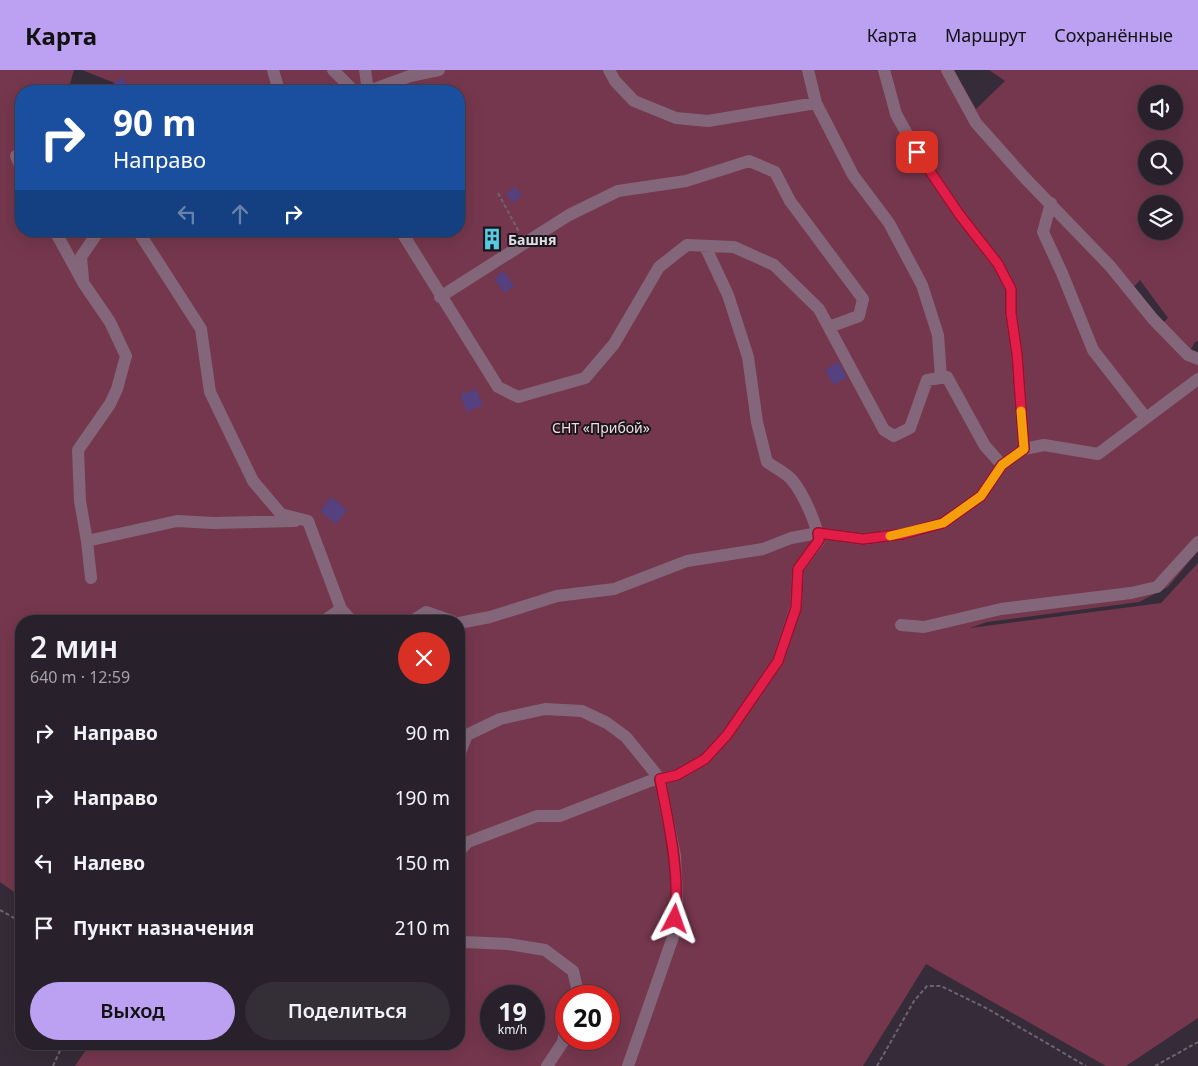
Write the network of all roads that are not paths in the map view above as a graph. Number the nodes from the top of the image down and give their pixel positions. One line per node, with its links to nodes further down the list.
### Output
1 (273, 70): 9 (lane)
2 (333, 70): 10 (lane)
3 (365, 70): 11 (lane)
4 (439, 70): 12 (lane)
5 (609, 70): 13 (lane)
6 (808, 70): 13 (lane)
7 (884, 70): 27 (lane)
8 (947, 70): 14 (lane)
9 (278, 85)
10 (348, 85)
11 (368, 85)
12 (385, 85)
13 (816, 103): 24 (lane)
14 (1051, 203): 23 (lane); 26 (lane)
15 (58, 237): 20 (lane)
16 (95, 237): 20 (lane)
17 (142, 237): 29 (lane)
18 (405, 237): 21 (lane)
19 (705, 246): 21 (lane); 22 (lane); 30 (lane)
20 (84, 284): 31 (lane)
21 (440, 296): 22 (lane)
22 (829, 327): 24 (lane)
23 (1198, 359)
24 (941, 378): 28 (lane)
25 (1198, 379): 26 (lane)
26 (1146, 418): 27 (lane)
27 (1024, 449): 28 (lane)
28 (1002, 465): 30 (lane)
29 (308, 521): 31 (lane); 34 (lane)
30 (818, 533): 39 (lane); 42 (lane)
31 (87, 541): 33 (lane)
32 (1198, 542): 40 (lane)
33 (90, 578)
34 (341, 609): 35 (lane); 36 (lane)
35 (332, 615)
36 (346, 615)
37 (421, 615): 38 (lane)
38 (435, 615)
39 (465, 622)
40 (901, 625)
41 (465, 740): 42 (lane)
42 (660, 779): 43 (lane); 48 (lane)
43 (465, 845)
44 (465, 942): 45 (lane)
45 (576, 985)
46 (557, 1050): 47 (lane)
47 (547, 1066)
48 (628, 1066)

